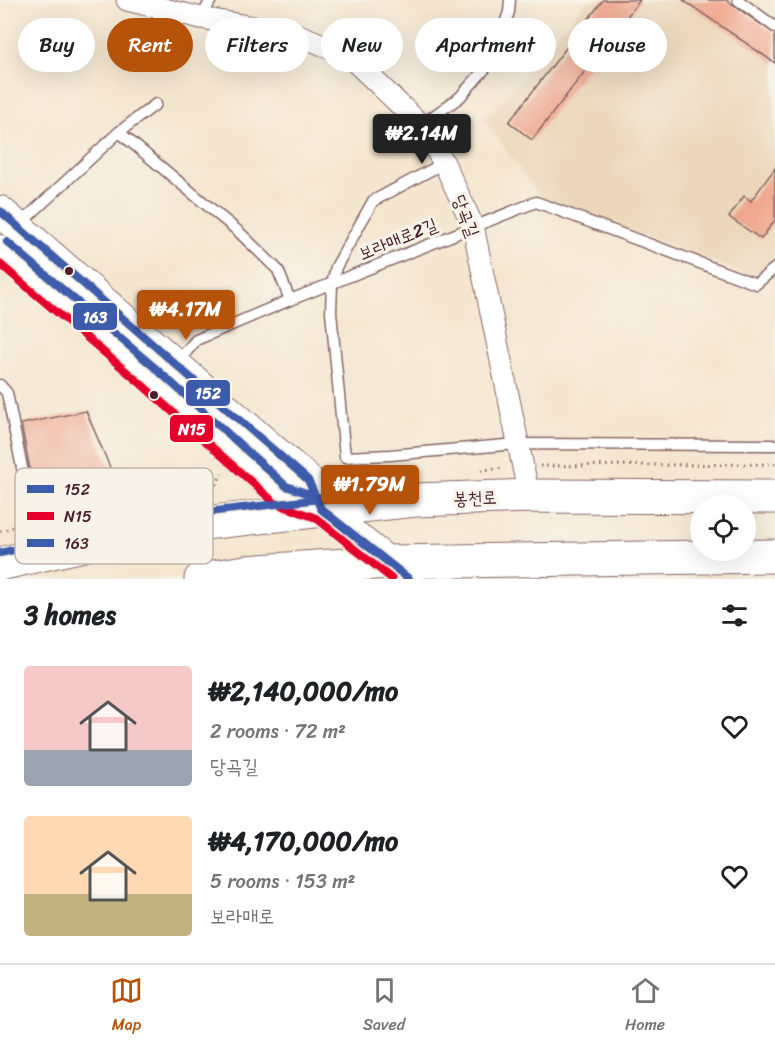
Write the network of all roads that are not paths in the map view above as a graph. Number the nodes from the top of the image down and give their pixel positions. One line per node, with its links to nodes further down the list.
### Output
1 (127, 0): 4 (street, 당곡길)
2 (510, 0): 7 (lane)
3 (738, 0): 5 (lane)
4 (206, 9): 7 (street, 당곡길)
5 (775, 27)
6 (156, 104): 8 (lane)
7 (421, 125): 9 (street, 당곡길)
8 (119, 132): 10 (lane); 15 (lane)
9 (444, 163): 11 (street, 당곡길); 14 (lane)
10 (9, 219): 16 (main road)
11 (473, 226): 13 (lane, 보라매로2길); 14 (lane, 보라매로2길); 18 (street, 당곡길)
12 (0, 250): 23 (main road)
13 (775, 268)
14 (332, 284): 15 (lane, 보라매로2길); 18 (lane)
15 (290, 300): 16 (lane, 보라매로2길)
16 (176, 364): 23 (main road)
17 (0, 385): 20 (lane)
18 (517, 444): 19 (lane); 21 (street, 당곡길)
19 (775, 445)
20 (22, 468)
21 (529, 496): 22 (main road, 봉천로); 23 (main road, 봉천로)
22 (775, 497)
23 (321, 509): 24 (main road, 봉천로); 29 (main road)
24 (213, 522)
25 (775, 556): 28 (main road)
26 (15, 560): 27 (main road, 봉천로)
27 (0, 564)
28 (682, 568): 29 (main road)
29 (399, 570): 30 (main road)
30 (201, 579)

